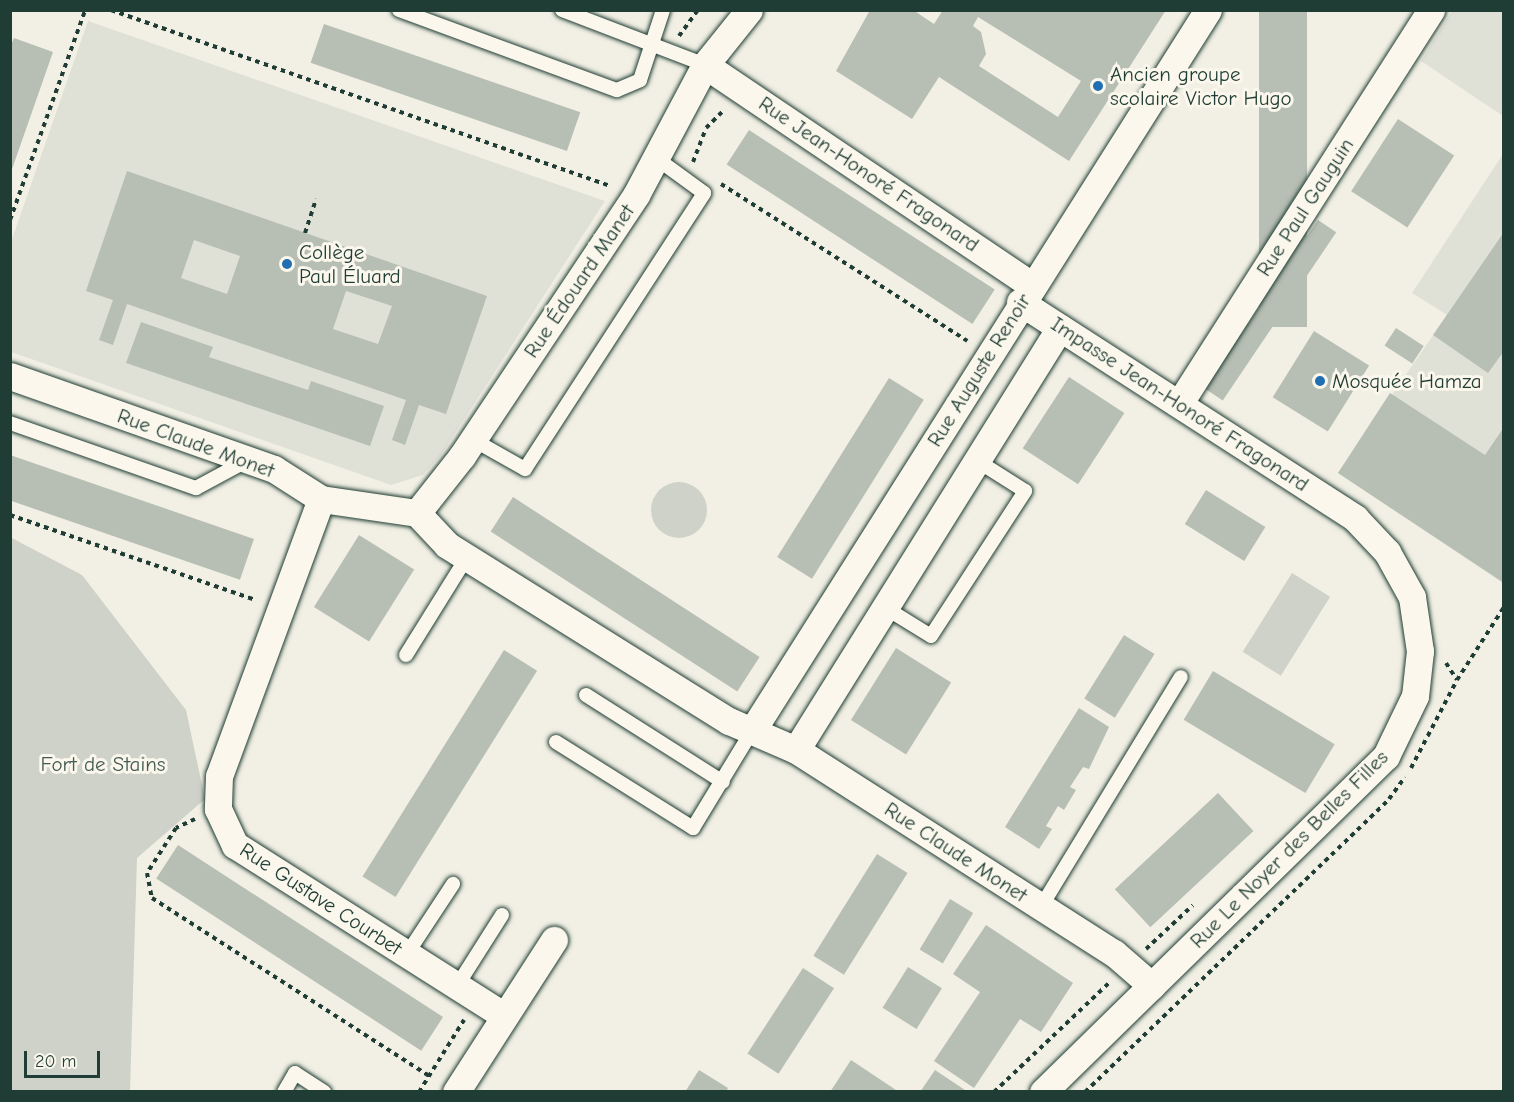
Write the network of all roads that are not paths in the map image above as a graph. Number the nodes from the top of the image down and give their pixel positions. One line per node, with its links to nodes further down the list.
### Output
1 (399, 10): 7 (lane)
2 (562, 10): 7 (lane)
3 (663, 10): 7 (lane)
4 (748, 10): 8 (street, Rue Édouard Manet)
5 (1208, 10): 10 (street, Rue Auguste Renoir)
6 (1431, 10): 13 (street, Rue Paul Gauguin)
7 (656, 44): 8 (lane)
8 (705, 65): 9 (street, Rue Édouard Manet); 10 (street, Rue Jean-Honoré Fragonard)
9 (656, 158): 15 (street, Rue Édouard Manet); 15 (lane)
10 (1026, 294): 11 (street, Impasse Jean-Honoré Fragonard); 26 (street, Rue Auguste Renoir)
11 (1060, 328): 13 (street, Impasse Jean-Honoré Fragonard); 17 (street)
12 (10, 376): 16 (street, Rue Claude Monet)
13 (1179, 404): 19 (street, Impasse Jean-Honoré Fragonard)
14 (10, 423): 16 (lane)
15 (472, 439): 20 (street, Rue Édouard Manet)
16 (249, 460): 18 (street, Rue Claude Monet)
17 (976, 460): 22 (street); 22 (lane)
18 (321, 499): 20 (street, Rue Claude Monet); 34 (street, Rue Gustave Courbet)
19 (1339, 507): 35 (street, Rue Le Noyer des Belles Filles)
20 (417, 513): 21 (street, Rue Claude Monet)
21 (467, 557): 23 (lane); 26 (street, Rue Claude Monet)
22 (884, 607): 28 (street)
23 (406, 655)
24 (1181, 677): 31 (lane)
25 (586, 695): 29 (lane)
26 (752, 731): 28 (street, Rue Claude Monet); 29 (lane)
27 (556, 742): 29 (lane)
28 (796, 750): 31 (street, Rue Claude Monet)
29 (723, 782)
30 (453, 884): 34 (lane)
31 (1041, 907): 35 (street, Rue Claude Monet)
32 (502, 915): 36 (lane)
33 (554, 940): 37 (street)
34 (407, 954): 36 (street, Rue Gustave Courbet)
35 (1152, 986): 41 (street, Rue Le Noyer des Belles Filles)
36 (467, 993): 37 (street, Rue Gustave Courbet)
37 (504, 1016): 40 (street)
38 (284, 1092): 39 (lane)
39 (324, 1092)
40 (456, 1092)
41 (1043, 1092)

